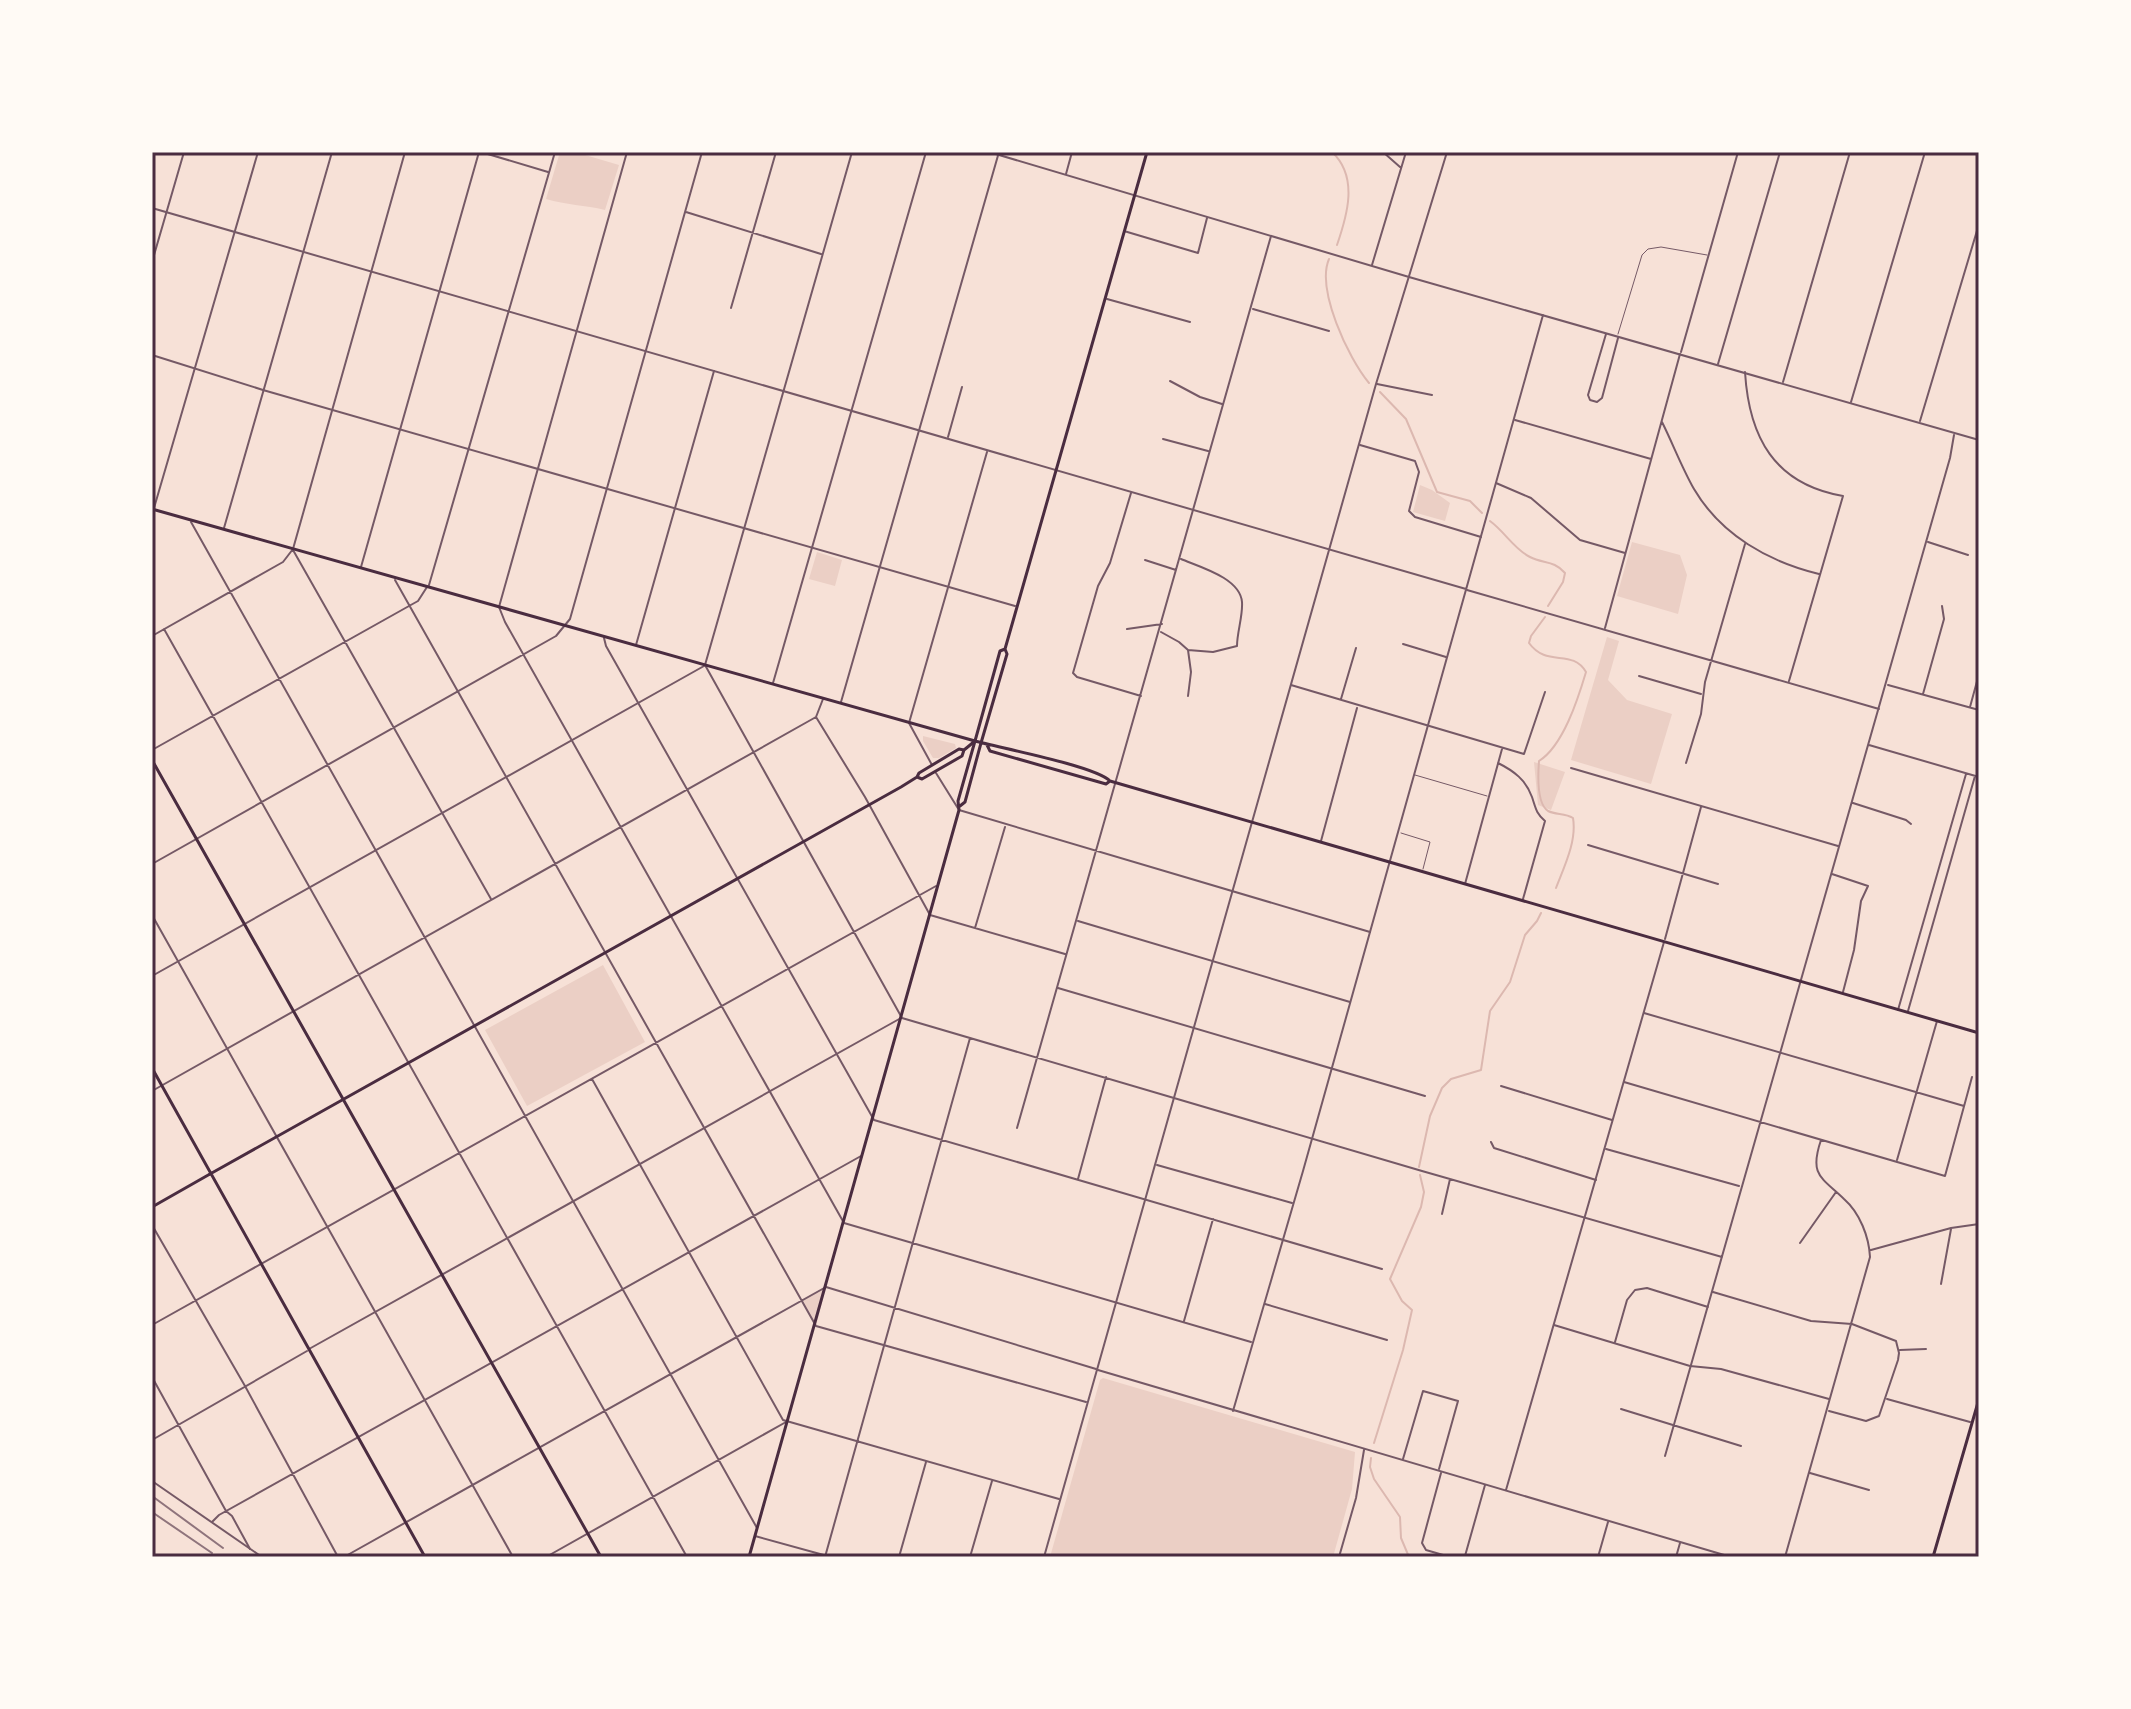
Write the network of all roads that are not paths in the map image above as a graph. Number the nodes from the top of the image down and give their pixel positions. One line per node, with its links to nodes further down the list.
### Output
1 (184, 152): 28 (street)
2 (258, 152): 33 (street)
3 (332, 152): 36 (street)
4 (405, 152): 41 (street)
5 (480, 152): 24 (street); 43 (street)
6 (555, 152): 24 (street)
7 (627, 152): 50 (street)
8 (702, 152): 29 (street)
9 (776, 152): 34 (street)
10 (852, 152): 37 (street)
11 (926, 152): 71 (street)
12 (989, 152): 22 (street)
13 (1072, 152): 25 (street)
14 (1147, 152): 26 (main road)
15 (1383, 152): 23 (street)
16 (1406, 152): 23 (street)
17 (1447, 152): 42 (street)
18 (1738, 152): 38 (street)
19 (1780, 152): 57 (street)
20 (1850, 152): 62 (street)
21 (1925, 152): 68 (street)
22 (999, 153): 25 (street); 76 (street)
23 (1401, 167): 40 (street)
24 (549, 172): 47 (street)
25 (1065, 175): 26 (street)
26 (1134, 196): 30 (street); 32 (main road)
27 (152, 208): 28 (street)
28 (167, 212): 33 (street); 39 (street)
29 (685, 212): 34 (street); 54 (street)
30 (1208, 217): 32 (street); 35 (street)
31 (1979, 224): 74 (street)
32 (1124, 231): 44 (main road)
33 (234, 232): 36 (street); 58 (street)
34 (752, 232): 37 (street); 45 (street)
35 (1272, 235): 40 (street); 46 (street)
36 (303, 251): 41 (street); 65 (street)
37 (823, 254): 66 (street)
38 (1709, 256): 53 (lane); 55 (street)
39 (152, 262)
40 (1372, 265): 42 (street)
41 (371, 271): 43 (street); 70 (street)
42 (1409, 277): 48 (street); 63 (street)
43 (439, 292): 47 (street); 75 (street)
44 (1105, 298): 49 (street); 87 (main road)
45 (731, 308)
46 (1252, 309): 51 (street); 69 (street)
47 (508, 311): 50 (street); 82 (street)
48 (1543, 315): 52 (street); 72 (street)
49 (1190, 322)
50 (577, 331): 54 (street); 86 (street)
51 (1329, 331)
52 (1606, 333): 53 (street); 53 (street)
53 (1618, 337): 55 (street)
54 (645, 351): 59 (street); 89 (street)
55 (1680, 354): 57 (street); 73 (street)
56 (152, 355): 58 (street)
57 (1718, 364): 60 (street)
58 (195, 368): 65 (street); 92 (street)
59 (714, 371): 66 (street); 91 (street)
60 (1745, 372): 62 (street); 110 (street)
61 (1170, 381): 69 (street)
62 (1783, 382): 68 (street)
63 (1376, 384): 67 (street); 81 (street)
64 (962, 387): 78 (street)
65 (263, 390): 70 (street); 95 (street)
66 (783, 391): 71 (street); 96 (street)
67 (1432, 395)
68 (1851, 402): 74 (street)
69 (1223, 404): 84 (street)
70 (332, 409): 75 (street); 101 (street)
71 (852, 412): 76 (street); 100 (street)
72 (1514, 419): 85 (street); 88 (street)
73 (1662, 422): 85 (street); 99 (street)
74 (1919, 422): 77 (street)
75 (399, 428): 82 (street); 108 (street)
76 (920, 430): 78 (street); 107 (street)
77 (1954, 433): 80 (street); 98 (street)
78 (948, 438): 83 (street)
79 (1163, 439): 84 (street)
80 (1979, 440)
81 (1359, 445): 97 (street); 102 (street)
82 (469, 448): 86 (street); 112 (street)
83 (987, 451): 87 (street); 113 (street)
84 (1209, 452): 93 (street)
85 (1652, 459): 103 (street)
86 (536, 468): 89 (street); 118 (street)
87 (1057, 471): 90 (street); 119 (main road)
88 (1496, 483): 97 (street); 103 (street)
89 (606, 488): 91 (street); 121 (street)
90 (1131, 492): 93 (street); 149 (street)
91 (675, 508): 96 (street); 130 (street)
92 (153, 509): 94 (main road)
93 (1194, 511): 102 (street); 105 (street)
94 (190, 520): 95 (main road); 115 (street)
95 (224, 529): 101 (main road)
96 (745, 529): 100 (street); 137 (street)
97 (1481, 537): 114 (street)
98 (1926, 542): 104 (street); 143 (street)
99 (1745, 544): 110 (street); 136 (street)
100 (812, 548): 107 (street); 142 (street)
101 (293, 549): 108 (main road); 115 (street); 128 (street)
102 (1330, 549): 114 (street); 144 (street)
103 (1626, 553): 124 (street)
104 (1968, 555)
105 (1180, 558): 109 (street); 133 (street)
106 (1145, 560): 109 (street)
107 (882, 567): 113 (street); 154 (street)
108 (360, 568): 111 (main road)
109 (1177, 570): 120 (street)
110 (1820, 574): 141 (street)
111 (395, 578): 112 (main road); 116 (street)
112 (427, 587): 116 (street); 118 (main road)
113 (949, 587): 119 (street); 161 (street)
114 (1466, 589): 124 (street); 135 (street)
115 (230, 591): 122 (street); 140 (street)
116 (409, 606): 128 (street); 145 (street)
117 (1942, 606): 148 (street)
118 (499, 607): 121 (main road); 134 (street)
119 (1017, 607): 132 (main road)
120 (1162, 624): 123 (street); 125 (street)
121 (566, 626): 127 (main road); 134 (street)
122 (164, 629): 126 (street); 159 (street)
123 (1127, 629)
124 (1605, 629): 136 (street)
125 (1159, 631): 133 (street); 149 (street)
126 (152, 636)
127 (604, 637): 130 (main road); 153 (street)
128 (344, 642): 140 (street); 163 (street)
129 (1403, 644): 135 (street)
130 (636, 646): 137 (main road)
131 (1356, 648): 152 (street)
132 (1005, 649): 165 (main road); 166 (main road)
133 (1188, 650): 150 (street)
134 (523, 654): 145 (street); 164 (street)
135 (1447, 657): 162 (street)
136 (1711, 660): 141 (street); 147 (street)
137 (705, 665): 142 (main road); 153 (street); 172 (street)
138 (1979, 674): 156 (street)
139 (1639, 676): 147 (street)
140 (279, 678): 159 (street); 176 (street)
141 (1789, 682): 157 (street)
142 (772, 684): 151 (main road)
143 (1886, 684): 148 (street); 157 (street)
144 (1290, 685): 152 (street); 195 (street)
145 (459, 691): 163 (street); 182 (street)
146 (1545, 692): 169 (street)
147 (1702, 694): 175 (street)
148 (1923, 695): 156 (street)
149 (1142, 696): 186 (street)
150 (1188, 696)
151 (823, 699): 154 (main road); 160 (street)
152 (1340, 700): 155 (street)
153 (637, 703): 164 (street); 187 (street)
154 (841, 703): 161 (main road)
155 (1358, 706): 162 (street); 202 (street)
156 (1970, 708): 158 (street)
157 (1879, 709): 168 (street)
158 (1979, 710)
159 (213, 716): 170 (street); 189 (street)
160 (816, 717): 172 (street); 191 (street)
161 (909, 723): 165 (main road); 177 (street)
162 (1427, 725): 169 (street); 181 (street)
163 (393, 728): 176 (street); 194 (street)
164 (572, 740): 182 (street); 198 (street)
165 (975, 741): 166 (main road); 171 (main road); 193 (main road)
166 (981, 743): 167 (main road); 193 (main road)
167 (987, 745): 185 (main road); 185 (main road)
168 (1869, 745): 180 (street); 190 (street)
169 (1503, 747): 174 (street)
170 (152, 750)
171 (964, 750): 177 (main road); 179 (main road)
172 (753, 753): 187 (street); 201 (street)
173 (152, 760): 200 (main road)
174 (1498, 763): 188 (street); 221 (street)
175 (1686, 763)
176 (328, 765): 189 (street); 205 (street)
177 (932, 765): 184 (main road)
178 (1571, 768): 192 (street)
179 (936, 772): 184 (main road); 193 (street)
180 (1966, 774): 183 (street); 244 (street)
181 (1414, 775): 188 (lane); 199 (street)
182 (508, 776): 194 (street); 209 (street)
183 (1977, 776): 247 (street)
184 (917, 777): 191 (main road)
185 (1110, 781): 186 (main road)
186 (1117, 781): 195 (main road); 206 (street)
187 (686, 791): 198 (street); 213 (street)
188 (1489, 797): 214 (street)
189 (261, 802): 200 (street); 217 (street)
190 (1852, 802): 196 (street); 204 (street)
191 (869, 805): 201 (main road); 219 (street)
192 (1701, 805): 204 (street); 211 (street)
193 (959, 808): 197 (street); 216 (main road)
194 (441, 814): 205 (street); 220 (street)
195 (1254, 821): 202 (main road); 218 (street)
196 (1911, 824)
197 (1006, 826): 206 (street); 227 (street)
198 (621, 827): 209 (street); 224 (street)
199 (1398, 832): 207 (street); 210 (lane)
200 (197, 839): 208 (street); 226 (main road)
201 (802, 842): 213 (main road); 228 (street)
202 (1321, 842): 207 (main road)
203 (1588, 845): 211 (street)
204 (1839, 846): 212 (street)
205 (376, 850): 217 (street); 230 (street)
206 (1097, 852): 218 (street); 225 (street)
207 (1390, 862): 210 (main road); 229 (street)
208 (152, 864)
209 (556, 864): 220 (street); 232 (street)
210 (1422, 871): 214 (main road)
211 (1684, 874): 215 (street); 231 (street)
212 (1832, 874): 239 (street); 241 (street)
213 (736, 880): 224 (main road); 236 (street)
214 (1465, 884): 221 (main road)
215 (1718, 884)
216 (938, 885): 219 (street); 223 (main road)
217 (309, 887): 226 (street); 237 (street)
218 (1234, 892): 229 (street); 235 (street)
219 (919, 896): 223 (street); 228 (street)
220 (491, 900): 230 (street)
221 (1523, 901): 231 (main road)
222 (152, 915): 234 (street)
223 (930, 915): 227 (street); 248 (main road)
224 (671, 916): 232 (main road); 243 (street)
225 (1077, 921): 233 (street); 235 (street)
226 (245, 924): 234 (street); 245 (main road)
227 (975, 928): 233 (street)
228 (853, 932): 236 (street); 248 (street)
229 (1370, 932): 242 (street)
230 (425, 937): 237 (street); 250 (street)
231 (1664, 941): 239 (main road); 246 (street)
232 (606, 952): 250 (main road); 254 (street)
233 (1066, 954): 240 (street)
234 (178, 962): 238 (street); 255 (street)
235 (1214, 963): 242 (street); 251 (street)
236 (787, 969): 243 (street); 257 (street)
237 (359, 975): 245 (street); 259 (street)
238 (152, 976)
239 (1801, 980): 241 (main road); 256 (street)
240 (1057, 988): 251 (street); 258 (street)
241 (1843, 994): 244 (main road)
242 (1350, 1002): 260 (street)
243 (722, 1006): 254 (street); 269 (street)
244 (1898, 1010): 247 (main road)
245 (294, 1012): 255 (street); 273 (main road)
246 (1644, 1013): 256 (street); 265 (street)
247 (1908, 1013): 249 (main road)
248 (902, 1018): 253 (street); 257 (street); 276 (main road)
249 (1937, 1021): 252 (main road); 270 (street)
250 (475, 1026): 259 (main road); 275 (street)
251 (1195, 1029): 260 (street); 272 (street)
252 (1979, 1033)
253 (970, 1037): 258 (street); 284 (street)
254 (656, 1042): 264 (street); 279 (street)
255 (228, 1049): 266 (street); 281 (street)
256 (1781, 1052): 270 (street); 278 (street)
257 (836, 1054): 269 (street); 276 (street)
258 (1037, 1057): 262 (street); 280 (street)
259 (408, 1063): 273 (main road); 287 (street)
260 (1331, 1067): 271 (street); 282 (street)
261 (152, 1068): 266 (main road)
262 (1106, 1077): 272 (street); 295 (street)
263 (1972, 1077): 274 (street)
264 (591, 1078): 275 (street); 290 (street)
265 (1624, 1082): 277 (street); 278 (street)
266 (162, 1085): 268 (street); 292 (main road)
267 (1501, 1086): 277 (street)
268 (152, 1091)
269 (770, 1091): 279 (street); 294 (street)
270 (1917, 1092): 274 (street); 289 (street)
271 (1425, 1096)
272 (1176, 1097): 282 (street); 291 (street)
273 (344, 1100): 281 (main road); 298 (main road)
274 (1965, 1106): 289 (street)
275 (525, 1115): 287 (street); 301 (street)
276 (874, 1120): 284 (street); 288 (main road)
277 (1613, 1120): 286 (street)
278 (1760, 1123): 283 (street); 297 (street)
279 (704, 1128): 290 (street); 305 (street)
280 (1017, 1128)
281 (277, 1137): 292 (main road); 311 (street)
282 (1311, 1137): 293 (street); 302 (street)
283 (1821, 1140): 289 (street); 299 (street)
284 (941, 1141): 295 (street); 315 (street)
285 (1491, 1142): 296 (street)
286 (1605, 1149): 296 (street); 297 (street)
287 (458, 1153): 298 (street); 313 (street)
288 (864, 1154): 294 (street); 308 (main road)
289 (1897, 1161)
290 (639, 1165): 301 (street); 318 (street)
291 (1157, 1165): 300 (street); 302 (street)
292 (210, 1174): 303 (main road); 320 (main road)
293 (1450, 1178): 304 (street); 306 (street)
294 (819, 1179): 305 (street); 308 (street)
295 (1077, 1180): 300 (street)
296 (1596, 1180): 306 (street)
297 (1741, 1187): 319 (street)
298 (394, 1189): 311 (street); 322 (main road)
299 (1836, 1192): 316 (street); 317 (street)
300 (1145, 1200): 307 (street); 329 (street)
301 (573, 1201): 313 (street); 325 (street)
302 (1293, 1203): 314 (street)
303 (152, 1207)
304 (1442, 1214)
305 (753, 1216): 318 (street); 328 (street)
306 (1584, 1217): 319 (street); 337 (street)
307 (1213, 1219): 314 (street); 334 (street)
308 (844, 1223): 315 (street); 324 (main road)
309 (1979, 1224): 312 (street)
310 (152, 1225): 327 (street)
311 (328, 1226): 320 (street); 333 (street)
312 (1951, 1228): 317 (street); 323 (street)
313 (507, 1238): 322 (street); 338 (street)
314 (1283, 1239): 321 (street); 330 (street)
315 (912, 1243): 329 (street); 331 (street)
316 (1800, 1243)
317 (1869, 1250): 335 (street)
318 (688, 1252): 325 (street); 340 (street)
319 (1722, 1257): 326 (street)
320 (262, 1264): 327 (street); 346 (main road)
321 (1382, 1269)
322 (442, 1274): 333 (street); 348 (main road)
323 (1941, 1284)
324 (826, 1287): 328 (street); 331 (street); 339 (main road)
325 (623, 1289): 338 (street); 351 (street)
326 (1712, 1292): 332 (street); 335 (street)
327 (195, 1301): 336 (street); 353 (street)
328 (802, 1301): 339 (street); 340 (street)
329 (1116, 1302): 334 (street); 350 (street)
330 (1264, 1303): 341 (street); 342 (street)
331 (894, 1307): 344 (street); 350 (street)
332 (1708, 1307): 343 (street); 349 (street)
333 (375, 1312): 346 (street); 354 (street)
334 (1184, 1322): 342 (street)
335 (1852, 1324): 347 (street); 355 (street)
336 (152, 1325)
337 (1553, 1325): 343 (street); 385 (street)
338 (556, 1326): 348 (street); 361 (street)
339 (816, 1326): 344 (street); 363 (main road)
340 (736, 1337): 351 (street); 363 (street)
341 (1387, 1340)
342 (1252, 1342): 362 (street)
343 (1615, 1343): 349 (street)
344 (883, 1345): 358 (street); 369 (street)
345 (1926, 1349): 347 (street)
346 (309, 1350): 353 (street); 367 (main road)
347 (1899, 1350): 356 (street)
348 (492, 1362): 354 (street); 371 (main road)
349 (1690, 1366): 355 (street); 366 (street)
350 (1097, 1369): 358 (street); 362 (street)
351 (670, 1374): 361 (street); 374 (street)
352 (152, 1377): 365 (street)
353 (245, 1386): 365 (street); 379 (street)
354 (425, 1399): 367 (street); 382 (street)
355 (1830, 1399): 360 (street)
356 (1886, 1399): 360 (street); 364 (street)
357 (1979, 1399): 364 (main road)
358 (1087, 1402): 387 (street)
359 (1621, 1409): 366 (street)
360 (1828, 1410): 378 (street)
361 (604, 1411): 371 (street); 386 (street)
362 (1233, 1411): 372 (street)
363 (788, 1421): 369 (street); 374 (street); 392 (main road)
364 (1972, 1423): 418 (main road)
365 (178, 1425): 368 (street); 388 (street)
366 (1674, 1425): 370 (street); 373 (street)
367 (358, 1437): 379 (street); 390 (main road)
368 (152, 1440)
369 (858, 1441): 375 (street); 397 (street)
370 (1741, 1446)
371 (539, 1447): 382 (street); 393 (main road)
372 (1364, 1449): 376 (street); 411 (street)
373 (1665, 1456)
374 (718, 1460): 386 (street); 392 (street)
375 (926, 1460): 380 (street); 408 (street)
376 (1403, 1460): 377 (street); 377 (street)
377 (1440, 1471): 383 (street); 412 (street)
378 (1810, 1473): 384 (street); 417 (street)
379 (293, 1474): 388 (street); 399 (street)
380 (992, 1479): 387 (street); 409 (street)
381 (152, 1481): 391 (street)
382 (472, 1484): 390 (street); 402 (street)
383 (1485, 1485): 385 (street); 413 (street)
384 (1869, 1490)
385 (1506, 1491): 389 (street)
386 (653, 1497): 393 (street); 405 (street)
387 (1060, 1499): 410 (street)
388 (226, 1511): 391 (street); 396 (street)
389 (1608, 1521): 395 (street); 414 (street)
390 (406, 1522): 400 (street); 401 (main road)
391 (211, 1523): 396 (street)
392 (757, 1529): 394 (main road)
393 (588, 1533): 403 (street); 404 (main road)
394 (755, 1536): 397 (street); 406 (main road)
395 (1680, 1542): 415 (street); 416 (street)
396 (251, 1550): 398 (street)
397 (825, 1556): 407 (street)
398 (262, 1557)
399 (338, 1557)
400 (344, 1557)
401 (425, 1557)
402 (513, 1557)
403 (546, 1557)
404 (601, 1557)
405 (687, 1557)
406 (749, 1557)
407 (831, 1557)
408 (899, 1557)
409 (970, 1557)
410 (1044, 1557)
411 (1339, 1557)
412 (1450, 1557)
413 (1462, 1557)
414 (1598, 1557)
415 (1677, 1557)
416 (1731, 1557)
417 (1785, 1557)
418 (1933, 1557)

